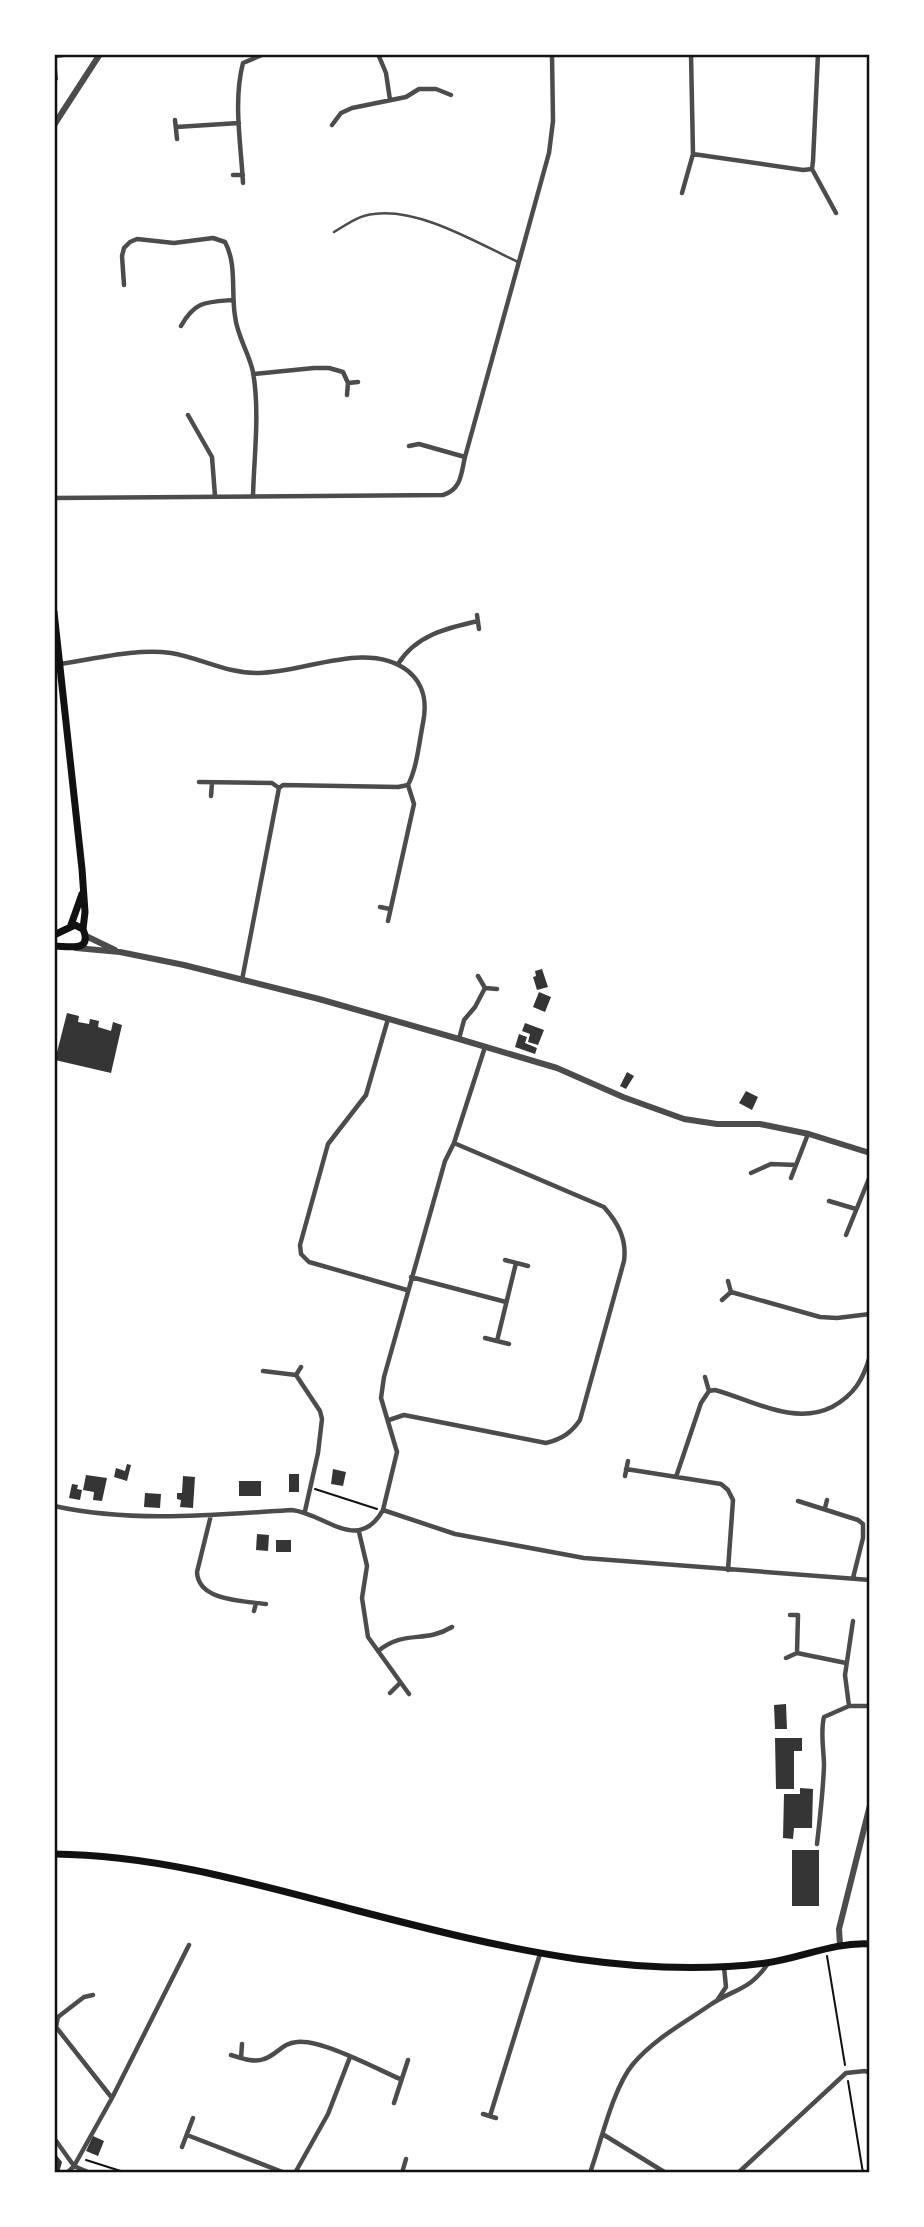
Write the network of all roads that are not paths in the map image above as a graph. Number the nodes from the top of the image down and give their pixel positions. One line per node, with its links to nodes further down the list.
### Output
1 (100, 54): 11 (street)
2 (264, 54): 10 (street)
3 (378, 54): 8 (street)
4 (552, 54): 23 (street)
5 (691, 54): 15 (street)
6 (818, 54): 16 (street)
7 (452, 94): 8 (street)
8 (390, 100): 12 (street)
9 (176, 120): 13 (street)
10 (239, 123): 13 (street); 17 (street)
11 (54, 125)
12 (332, 125)
13 (176, 127): 14 (street)
14 (177, 139)
15 (693, 154): 16 (street); 20 (street)
16 (812, 169): 21 (street)
17 (243, 174): 18 (street); 19 (street)
18 (233, 176)
19 (243, 183)
20 (682, 193)
21 (836, 213)
22 (334, 232): 23 (lane)
23 (518, 262): 33 (street)
24 (124, 285): 25 (street)
25 (233, 300): 26 (street); 27 (street)
26 (181, 326)
27 (253, 374): 29 (street); 35 (street)
28 (358, 382): 29 (street)
29 (348, 383): 30 (street)
30 (348, 395)
31 (188, 415): 34 (street)
32 (409, 446): 33 (street)
33 (465, 457): 35 (street)
34 (215, 495): 35 (street); 36 (street)
35 (253, 496)
36 (54, 498)
37 (54, 612): 41 (main road)
38 (477, 614): 39 (street)
39 (478, 621): 40 (street); 42 (street)
40 (479, 629)
41 (60, 664): 42 (street); 48 (main road)
42 (398, 664): 45 (street)
43 (199, 782): 44 (street)
44 (212, 783): 46 (street); 47 (street)
45 (408, 785): 46 (street); 50 (street)
46 (279, 788): 59 (street)
47 (211, 796)
48 (83, 890): 52 (main road); 53 (main road)
49 (380, 907): 50 (street)
50 (390, 909): 51 (street)
51 (388, 921)
52 (68, 927): 53 (main road); 54 (main road); 56 (main road)
53 (84, 932): 56 (main road); 57 (street)
54 (54, 935)
55 (54, 946): 56 (main road)
56 (71, 947): 57 (street)
57 (120, 952): 59 (street)
58 (478, 976): 60 (street)
59 (242, 980): 62 (street)
60 (485, 988): 61 (street); 63 (street)
61 (497, 989)
62 (388, 1019): 63 (street); 80 (street)
63 (459, 1038): 64 (street)
64 (485, 1047): 65 (street); 66 (street)
65 (809, 1133): 67 (street); 68 (street)
66 (454, 1143): 78 (street); 94 (street)
67 (870, 1153)
68 (796, 1165): 69 (street); 71 (street)
69 (751, 1174)
70 (870, 1176): 73 (street)
71 (790, 1178)
72 (829, 1201): 73 (street)
73 (856, 1209): 74 (street)
74 (846, 1235)
75 (505, 1260): 76 (street)
76 (516, 1263): 77 (street); 83 (street)
77 (528, 1266)
78 (411, 1277): 80 (street); 83 (street)
79 (728, 1281): 81 (street)
80 (407, 1290): 94 (street)
81 (731, 1292): 82 (street); 84 (street)
82 (722, 1300)
83 (506, 1302): 86 (street)
84 (870, 1314)
85 (485, 1338): 86 (street)
86 (497, 1341): 87 (street)
87 (509, 1344)
88 (870, 1356): 93 (street)
89 (301, 1367): 91 (street)
90 (262, 1371): 91 (street)
91 (296, 1375): 104 (street)
92 (705, 1377): 93 (street)
93 (709, 1391): 98 (street)
94 (389, 1420): 103 (street)
95 (628, 1461): 96 (street)
96 (626, 1469): 97 (street); 98 (street)
97 (625, 1476)
98 (676, 1477): 107 (street)
99 (827, 1500): 102 (street)
100 (798, 1501): 102 (street)
101 (54, 1506): 105 (street)
102 (825, 1508): 108 (street)
103 (383, 1510): 106 (street); 107 (street)
104 (305, 1511): 105 (street); 106 (street)
105 (211, 1515): 110 (street)
106 (359, 1532): 116 (street)
107 (728, 1570): 108 (street)
108 (853, 1578): 109 (street)
109 (870, 1580)
110 (256, 1603): 111 (street); 112 (street)
111 (266, 1604)
112 (254, 1611)
113 (790, 1615): 117 (street)
114 (853, 1620): 119 (street)
115 (453, 1627): 116 (street)
116 (377, 1651): 120 (street)
117 (797, 1653): 118 (street); 119 (street)
118 (786, 1658)
119 (846, 1663): 123 (street)
120 (400, 1683): 121 (street); 122 (street)
121 (390, 1693)
122 (409, 1694)
123 (849, 1706): 124 (street); 126 (street)
124 (870, 1706)
125 (870, 1805): 130 (street)
126 (817, 1844)
127 (54, 1854): 131 (main road)
128 (870, 1944): 130 (main road)
129 (189, 1945): 145 (street)
130 (840, 1945): 132 (main road)
131 (540, 1953): 133 (main road); 147 (street)
132 (769, 1962): 133 (main road); 135 (street)
133 (724, 1967): 134 (street)
134 (726, 1987): 135 (street); 137 (street)
135 (743, 1989): 137 (street)
136 (93, 1996): 145 (street)
137 (718, 2000): 150 (street)
138 (242, 2044): 140 (street)
139 (231, 2055): 140 (street)
140 (241, 2057): 141 (street)
141 (351, 2057): 144 (street); 158 (street)
142 (408, 2060): 144 (street)
143 (870, 2073): 162 (street)
144 (400, 2079): 146 (street)
145 (112, 2098): 154 (street)
146 (394, 2102)
147 (482, 2114)
148 (193, 2118): 149 (street)
149 (187, 2135): 152 (street); 157 (street)
150 (603, 2135): 160 (street); 161 (street)
151 (54, 2138): 154 (street)
152 (182, 2147)
153 (406, 2159): 159 (street)
154 (74, 2166): 155 (street); 156 (street)
155 (68, 2173)
156 (90, 2173)
157 (285, 2173)
158 (295, 2173)
159 (402, 2173)
160 (590, 2173)
161 (666, 2173)
162 (738, 2173)

